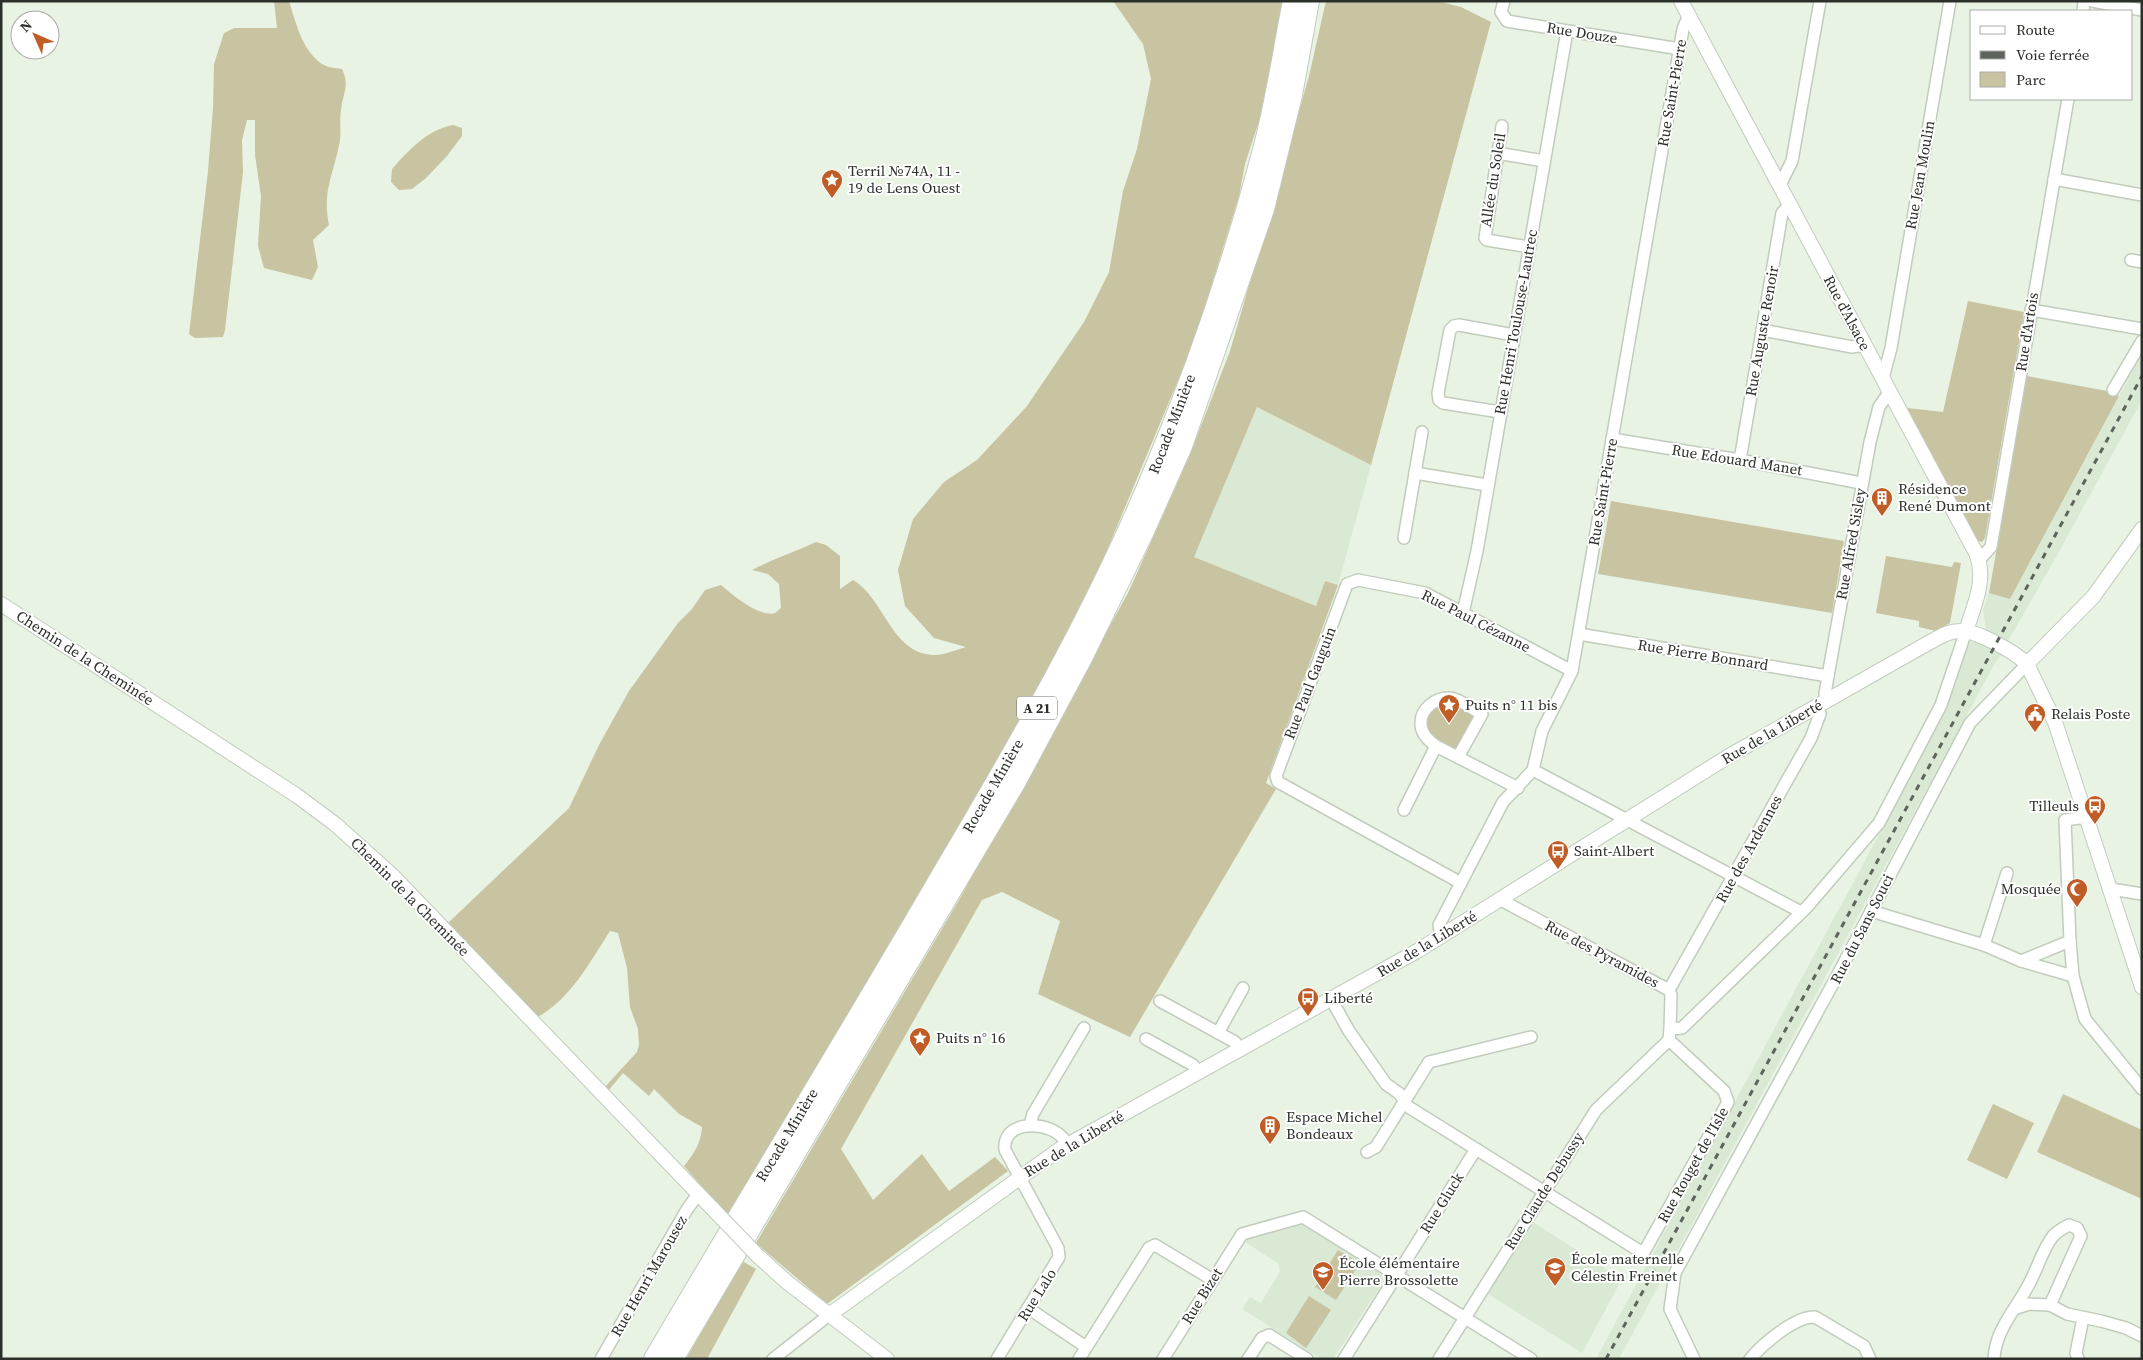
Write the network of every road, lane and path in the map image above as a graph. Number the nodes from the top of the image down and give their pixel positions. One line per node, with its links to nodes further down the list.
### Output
1 (1293, 1): 102 (highway, Rocade Minière / A 21)
2 (1309, 1): 103 (highway, Rocade Minière / A 21)
3 (1504, 1): 10 (street, Rue Douze)
4 (1680, 1): 9 (street, Rue d'Alsace)
5 (1820, 1): 17 (street)
6 (1950, 1): 26 (street, Rue Jean Moulin)
7 (2092, 1): 8 (street)
8 (2142, 10)
9 (1688, 16): 11 (street, Rue Saint-Pierre); 17 (street, Rue d'Alsace)
10 (1567, 31): 11 (street, Rue Douze); 15 (street, Rue Henri Toulouse-Lautrec)
11 (1680, 48): 33 (street, Rue Saint-Pierre)
12 (2068, 100): 16 (street, Rue d'Artois)
13 (1502, 126): 14 (street, Allée du Soleil)
14 (1498, 153): 15 (street); 20 (street, Allée du Soleil)
15 (1544, 161): 20 (street, Rue Henri Toulouse-Lautrec)
16 (2054, 179): 18 (street); 21 (street, Rue d'Artois)
17 (1778, 184): 19 (street, Rue d'Alsace)
18 (2142, 195)
19 (1789, 205): 23 (street, Rue Auguste Renoir); 27 (street, Rue d'Alsace)
20 (1529, 246): 24 (street, Rue Henri Toulouse-Lautrec)
21 (2031, 310): 22 (street); 40 (street, Rue d'Artois)
22 (2142, 329)
23 (1762, 330): 27 (street); 34 (street, Rue Auguste Renoir)
24 (1514, 335): 31 (street, Rue Henri Toulouse-Lautrec); 31 (street)
25 (2142, 341): 29 (street)
26 (1891, 348): 27 (street); 28 (street, Rue Jean Moulin)
27 (1868, 350): 28 (street, Rue d'Alsace)
28 (1883, 378): 30 (street, Rue d'Alsace)
29 (2113, 390)
30 (1890, 392): 36 (street, Rue Alfred Sisley); 40 (street, Rue d'Alsace)
31 (1500, 412): 37 (street, Rue Henri Toulouse-Lautrec)
32 (1422, 432): 35 (street)
33 (1612, 440): 34 (street, Rue Edouard Manet); 45 (street, Rue Saint-Pierre)
34 (1740, 460): 36 (street, Rue Edouard Manet)
35 (1415, 473): 37 (street); 39 (street)
36 (1861, 482): 48 (street, Rue Alfred Sisley)
37 (1487, 485): 43 (street, Rue Henri Toulouse-Lautrec)
38 (2142, 529): 46 (street)
39 (1404, 538)
40 (1979, 560): 44 (street, Rue d'Alsace)
41 (1347, 584): 43 (street, Rue Paul Cézanne); 59 (street, Rue Paul Gauguin)
42 (1, 604): 90 (street, Chemin de la Cheminée)
43 (1463, 613): 47 (street, Rue Paul Cézanne)
44 (1966, 631): 46 (street); 49 (street, Rue de la Liberté); 64 (street, Rue Claude Debussy)
45 (1579, 634): 47 (street, Rue Saint-Pierre); 48 (street, Rue Pierre Bonnard)
46 (2027, 664): 55 (street); 63 (street, Rue du Sans Souci)
47 (1572, 671): 52 (street, Rue Saint-Pierre)
48 (1828, 676): 49 (street, Rue Alfred Sisley)
49 (1822, 703): 56 (street, Rue de la Liberté); 58 (street, Rue des Ardennes)
50 (1436, 746): 51 (street); 51 (street); 54 (street)
51 (1458, 757): 53 (street)
52 (1533, 770): 53 (street, Rue Saint-Pierre); 56 (street)
53 (1518, 788): 59 (street, Rue Saint-Pierre)
54 (1404, 810)
55 (2086, 816): 60 (street); 66 (street)
56 (1627, 819): 58 (street); 62 (street, Rue de la Liberté)
57 (2007, 873): 67 (street)
58 (1734, 876): 64 (street); 72 (street, Rue des Ardennes)
59 (1461, 883): 65 (street, Rue Saint-Pierre)
60 (2111, 889): 61 (street); 70 (street)
61 (2142, 894)
62 (1500, 900): 65 (street, Rue de la Liberté); 72 (street, Rue des Pyramides)
63 (1871, 911): 67 (street); 114 (street, Rue du Sans Souci)
64 (1801, 912): 77 (street, Rue Claude Debussy)
65 (1442, 937): 73 (street, Rue de la Liberté)
66 (2070, 941): 68 (street); 69 (street)
67 (1984, 944): 68 (street)
68 (2021, 961): 69 (street)
69 (2073, 976): 82 (street)
70 (2142, 987)
71 (1243, 988): 76 (street)
72 (1669, 990): 77 (street, Rue des Pyramides)
73 (1331, 999): 80 (street, Rue de la Liberté); 83 (street)
74 (1160, 1001): 76 (street)
75 (1084, 1028): 84 (street)
76 (1218, 1033): 80 (street)
77 (1670, 1034): 89 (street, Rue Claude Debussy); 89 (street, Rue Rouget de l'Isle)
78 (1531, 1037): 83 (street)
79 (1146, 1039): 81 (street)
80 (1240, 1049): 81 (street, Rue de la Liberté)
81 (1199, 1072): 85 (street, Rue de la Liberté)
82 (2142, 1089)
83 (1404, 1101): 86 (street); 87 (street)
84 (1030, 1125): 85 (street); 88 (street, Rue Lalo)
85 (1069, 1144): 88 (street, Rue de la Liberté)
86 (1476, 1149): 89 (street); 91 (street, Rue Gluck)
87 (1367, 1152)
88 (1019, 1176): 94 (street, Rue Lalo); 96 (street, Rue de la Liberté)
89 (1544, 1191): 97 (street, Rue Claude Debussy)
90 (698, 1194): 96 (street, Chemin de la Cheminée, bridge); 101 (street, Rue Henri Marousez)
91 (1396, 1275): 92 (street, Rue Bizet); 97 (street); 111 (street, Rue Gluck)
92 (1212, 1280): 100 (street); 108 (street, Rue Bizet)
93 (2050, 1305): 95 (street); 95 (street); 98 (street)
94 (1028, 1308): 100 (street); 106 (street, Rue Lalo)
95 (2016, 1308): 117 (street)
96 (829, 1315): 104 (street, Rue de la Liberté); 105 (street, Chemin de la Cheminée)
97 (1464, 1317): 112 (street, Rue Claude Debussy); 113 (street)
98 (2083, 1318): 99 (street); 118 (street)
99 (2142, 1336)
100 (1086, 1347): 107 (street)
101 (601, 1359)
102 (654, 1359)
103 (672, 1359)
104 (773, 1359)
105 (886, 1359)
106 (997, 1359)
107 (1079, 1359)
108 (1163, 1359)
109 (1248, 1359): 110 (street)
110 (1307, 1359)
111 (1344, 1359)
112 (1438, 1359)
113 (1531, 1359)
114 (1694, 1359)
115 (1750, 1359): 116 (street)
116 (1870, 1359)
117 (1994, 1359)
118 (2078, 1359)

